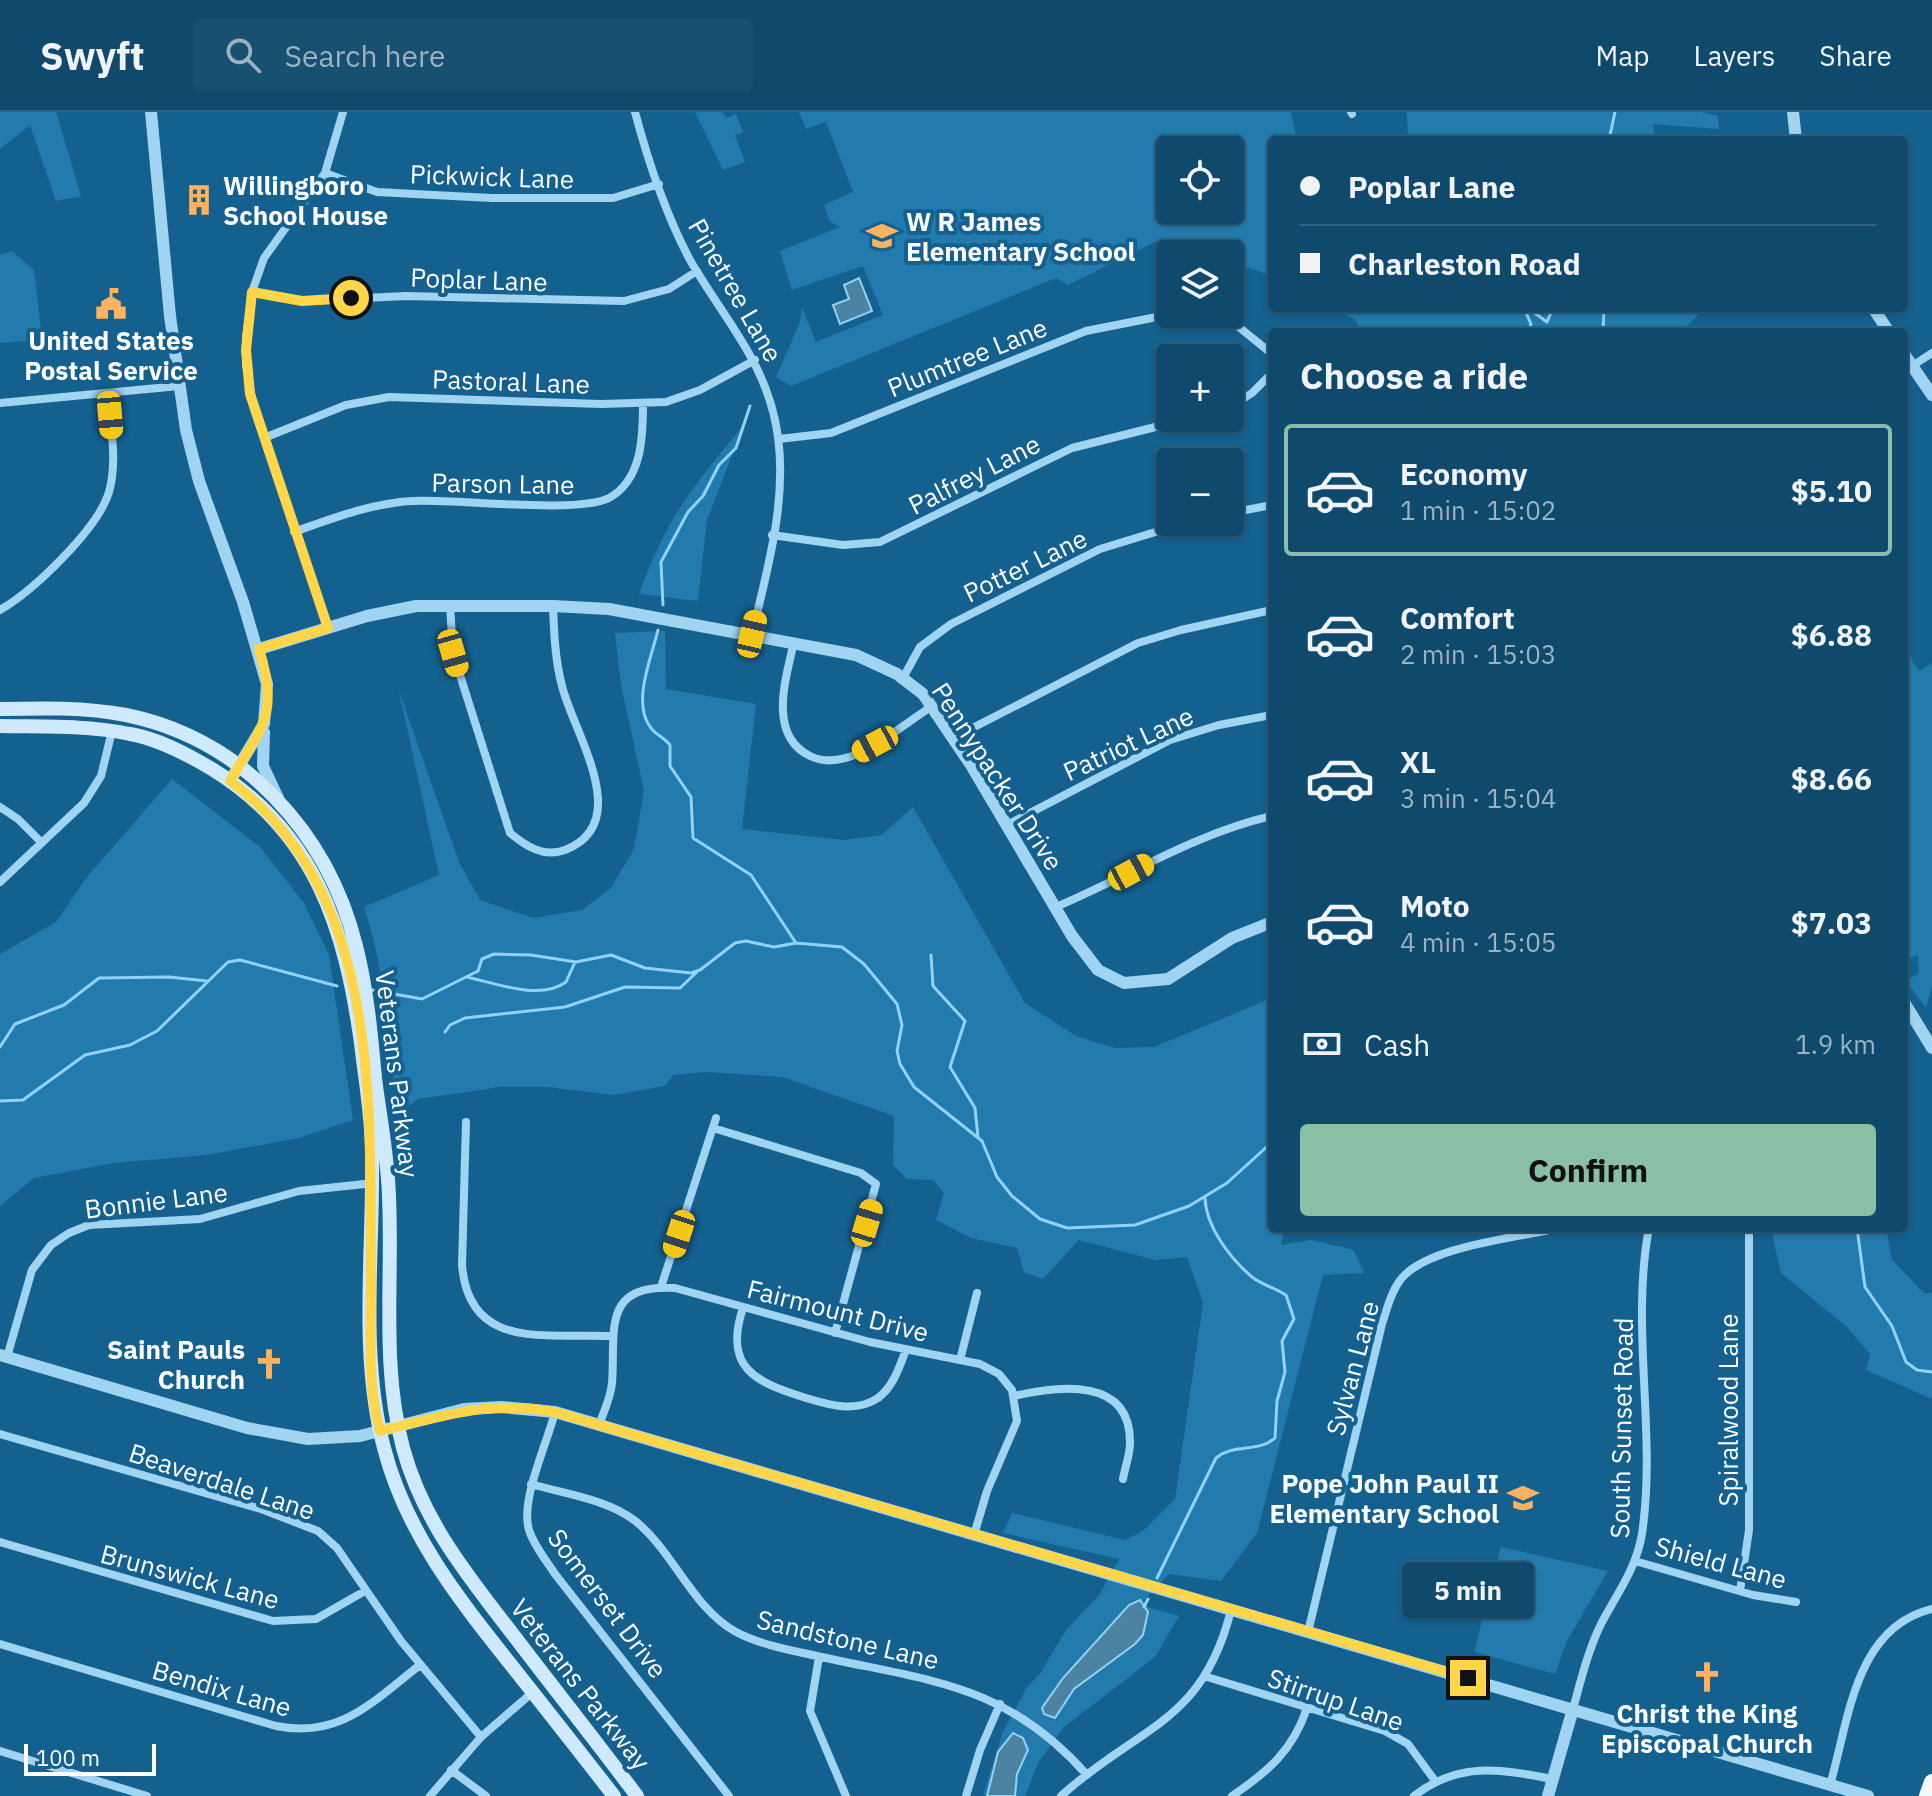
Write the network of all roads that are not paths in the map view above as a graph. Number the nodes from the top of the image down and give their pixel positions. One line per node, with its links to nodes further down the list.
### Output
1 (151, 112): 18 (street)
2 (343, 112): 6 (street)
3 (635, 112): 7 (street, Pinetree Lane)
4 (1793, 112): 5 (street)
5 (1796, 136)
6 (325, 173): 7 (street, Pickwick Lane); 9 (street)
7 (659, 184): 8 (street, Pinetree Lane)
8 (697, 271): 9 (street, Poplar Lane); 14 (street, Pinetree Lane)
9 (252, 292): 25 (street)
10 (1156, 317): 26 (street, Plumtree Lane)
11 (1240, 328): 12 (street)
12 (1268, 351)
13 (1932, 353): 16 (street)
14 (755, 360): 23 (street, Pastoral Lane); 26 (street, Pinetree Lane)
15 (1908, 360): 16 (street)
16 (1912, 366): 20 (street)
17 (1268, 377): 21 (street)
18 (179, 386): 19 (street); 39 (street)
19 (108, 393): 22 (street); 34 (street)
20 (1932, 395)
21 (1244, 398)
22 (0, 403)
23 (643, 404): 25 (street, Pastoral Lane); 29 (street, Parson Lane)
24 (1156, 427): 31 (street, Palfrey Lane)
25 (264, 438): 29 (street)
26 (779, 439): 31 (street, Pinetree Lane)
27 (1268, 506): 28 (street)
28 (1244, 510)
29 (294, 532): 36 (street)
30 (1156, 532): 40 (street, Potter Lane)
31 (772, 535): 37 (street, Pinetree Lane)
32 (450, 605): 33 (street, Pennypacker Drive); 33 (street); 36 (street, Pennypacker Drive)
33 (553, 606): 37 (street, Pennypacker Drive)
34 (0, 610)
35 (1268, 611): 47 (street)
36 (328, 628): 39 (street, Pennypacker Drive)
37 (752, 634): 38 (street, Pennypacker Drive)
38 (794, 642): 40 (street, Pennypacker Drive); 41 (street)
39 (259, 649): 44 (street)
40 (903, 678): 41 (street, Pennypacker Drive)
41 (932, 706): 47 (street, Pennypacker Drive)
42 (0, 709): 48 (main road, Veterans Parkway)
43 (1268, 716): 53 (street, Patriot Lane)
44 (264, 724): 48 (street); 50 (street)
45 (0, 726): 46 (main road, Veterans Parkway)
46 (112, 731): 49 (main road, Veterans Parkway); 54 (street)
47 (953, 738): 53 (street, Pennypacker Drive)
48 (239, 766): 49 (street); 50 (main road, Veterans Parkway)
49 (230, 781): 64 (main road, Veterans Parkway)
50 (280, 801): 63 (main road, Veterans Parkway)
51 (0, 807): 54 (street)
52 (1268, 817): 56 (street)
53 (1007, 825): 56 (street, Pennypacker Drive)
54 (42, 843): 55 (street)
55 (0, 882)
56 (1056, 907): 57 (street, Pennypacker Drive)
57 (1268, 924)
58 (1908, 1012): 59 (street)
59 (1932, 1048)
60 (716, 1118): 62 (street)
61 (466, 1122): 72 (street)
62 (713, 1128): 68 (street); 71 (street)
63 (388, 1182): 64 (street, Bonnie Lane); 79 (main road, Veterans Parkway)
64 (372, 1183): 74 (street, Bonnie Lane); 80 (main road, Veterans Parkway)
65 (1541, 1232): 92 (street, Sylvan Lane)
66 (1649, 1232): 86 (street, South Sunset Road)
67 (1749, 1232): 88 (street, Spiralwood Lane)
68 (661, 1287): 70 (street, Fairmount Drive); 72 (street)
69 (977, 1293): 75 (street)
70 (743, 1308): 71 (street, Fairmount Drive); 73 (street)
71 (835, 1333): 73 (street, Fairmount Drive)
72 (611, 1336): 78 (street)
73 (906, 1350): 75 (street, Fairmount Drive)
74 (4, 1356): 80 (street)
75 (960, 1360): 76 (street, Fairmount Drive)
76 (1014, 1396): 82 (street); 84 (street)
77 (555, 1412): 78 (street); 79 (street); 83 (street, Somerset Drive)
78 (599, 1425): 84 (street)
79 (398, 1427): 80 (street); 113 (main road, Veterans Parkway)
80 (380, 1431): 97 (main road, Veterans Parkway)
81 (0, 1434): 87 (street, Beaverdale Lane)
82 (1123, 1479)
83 (531, 1484): 94 (street, Sandstone Lane); 114 (street, Somerset Drive)
84 (974, 1535): 91 (street)
85 (0, 1542): 87 (street, Brunswick Lane)
86 (1635, 1561): 88 (street, Shield Lane); 100 (street, South Sunset Road)
87 (365, 1591): 95 (street, Beaverdale Lane)
88 (1740, 1591): 89 (street, Shield Lane)
89 (1796, 1602)
90 (1932, 1609): 108 (street)
91 (1231, 1610): 92 (street); 96 (street)
92 (1308, 1632): 100 (street)
93 (0, 1644): 95 (street, Bendix Lane)
94 (819, 1657): 98 (street, Sandstone Lane); 115 (street)
95 (420, 1665): 101 (street, Beaverdale Lane)
96 (1207, 1677): 99 (street, Stirrup Lane); 104 (street)
97 (533, 1692): 101 (street); 112 (main road, Veterans Parkway)
98 (1000, 1704): 104 (street, Sandstone Lane); 116 (street)
99 (1307, 1708): 106 (street, Stirrup Lane); 118 (street)
100 (1573, 1709): 105 (street); 108 (street)
101 (481, 1737): 103 (street)
102 (0, 1751): 109 (street)
103 (451, 1770): 110 (street); 111 (street)
104 (1087, 1775): 117 (street)
105 (1552, 1779): 106 (street); 120 (street)
106 (1436, 1782): 119 (street)
107 (1932, 1782): 122 (highway)
108 (1830, 1785): 121 (street)
109 (147, 1796)
110 (430, 1796)
111 (486, 1796)
112 (614, 1796)
113 (637, 1796)
114 (729, 1796)
115 (846, 1796)
116 (966, 1796)
117 (1061, 1796)
118 (1232, 1796)
119 (1414, 1796)
120 (1548, 1796)
121 (1868, 1796)
122 (1927, 1796)

